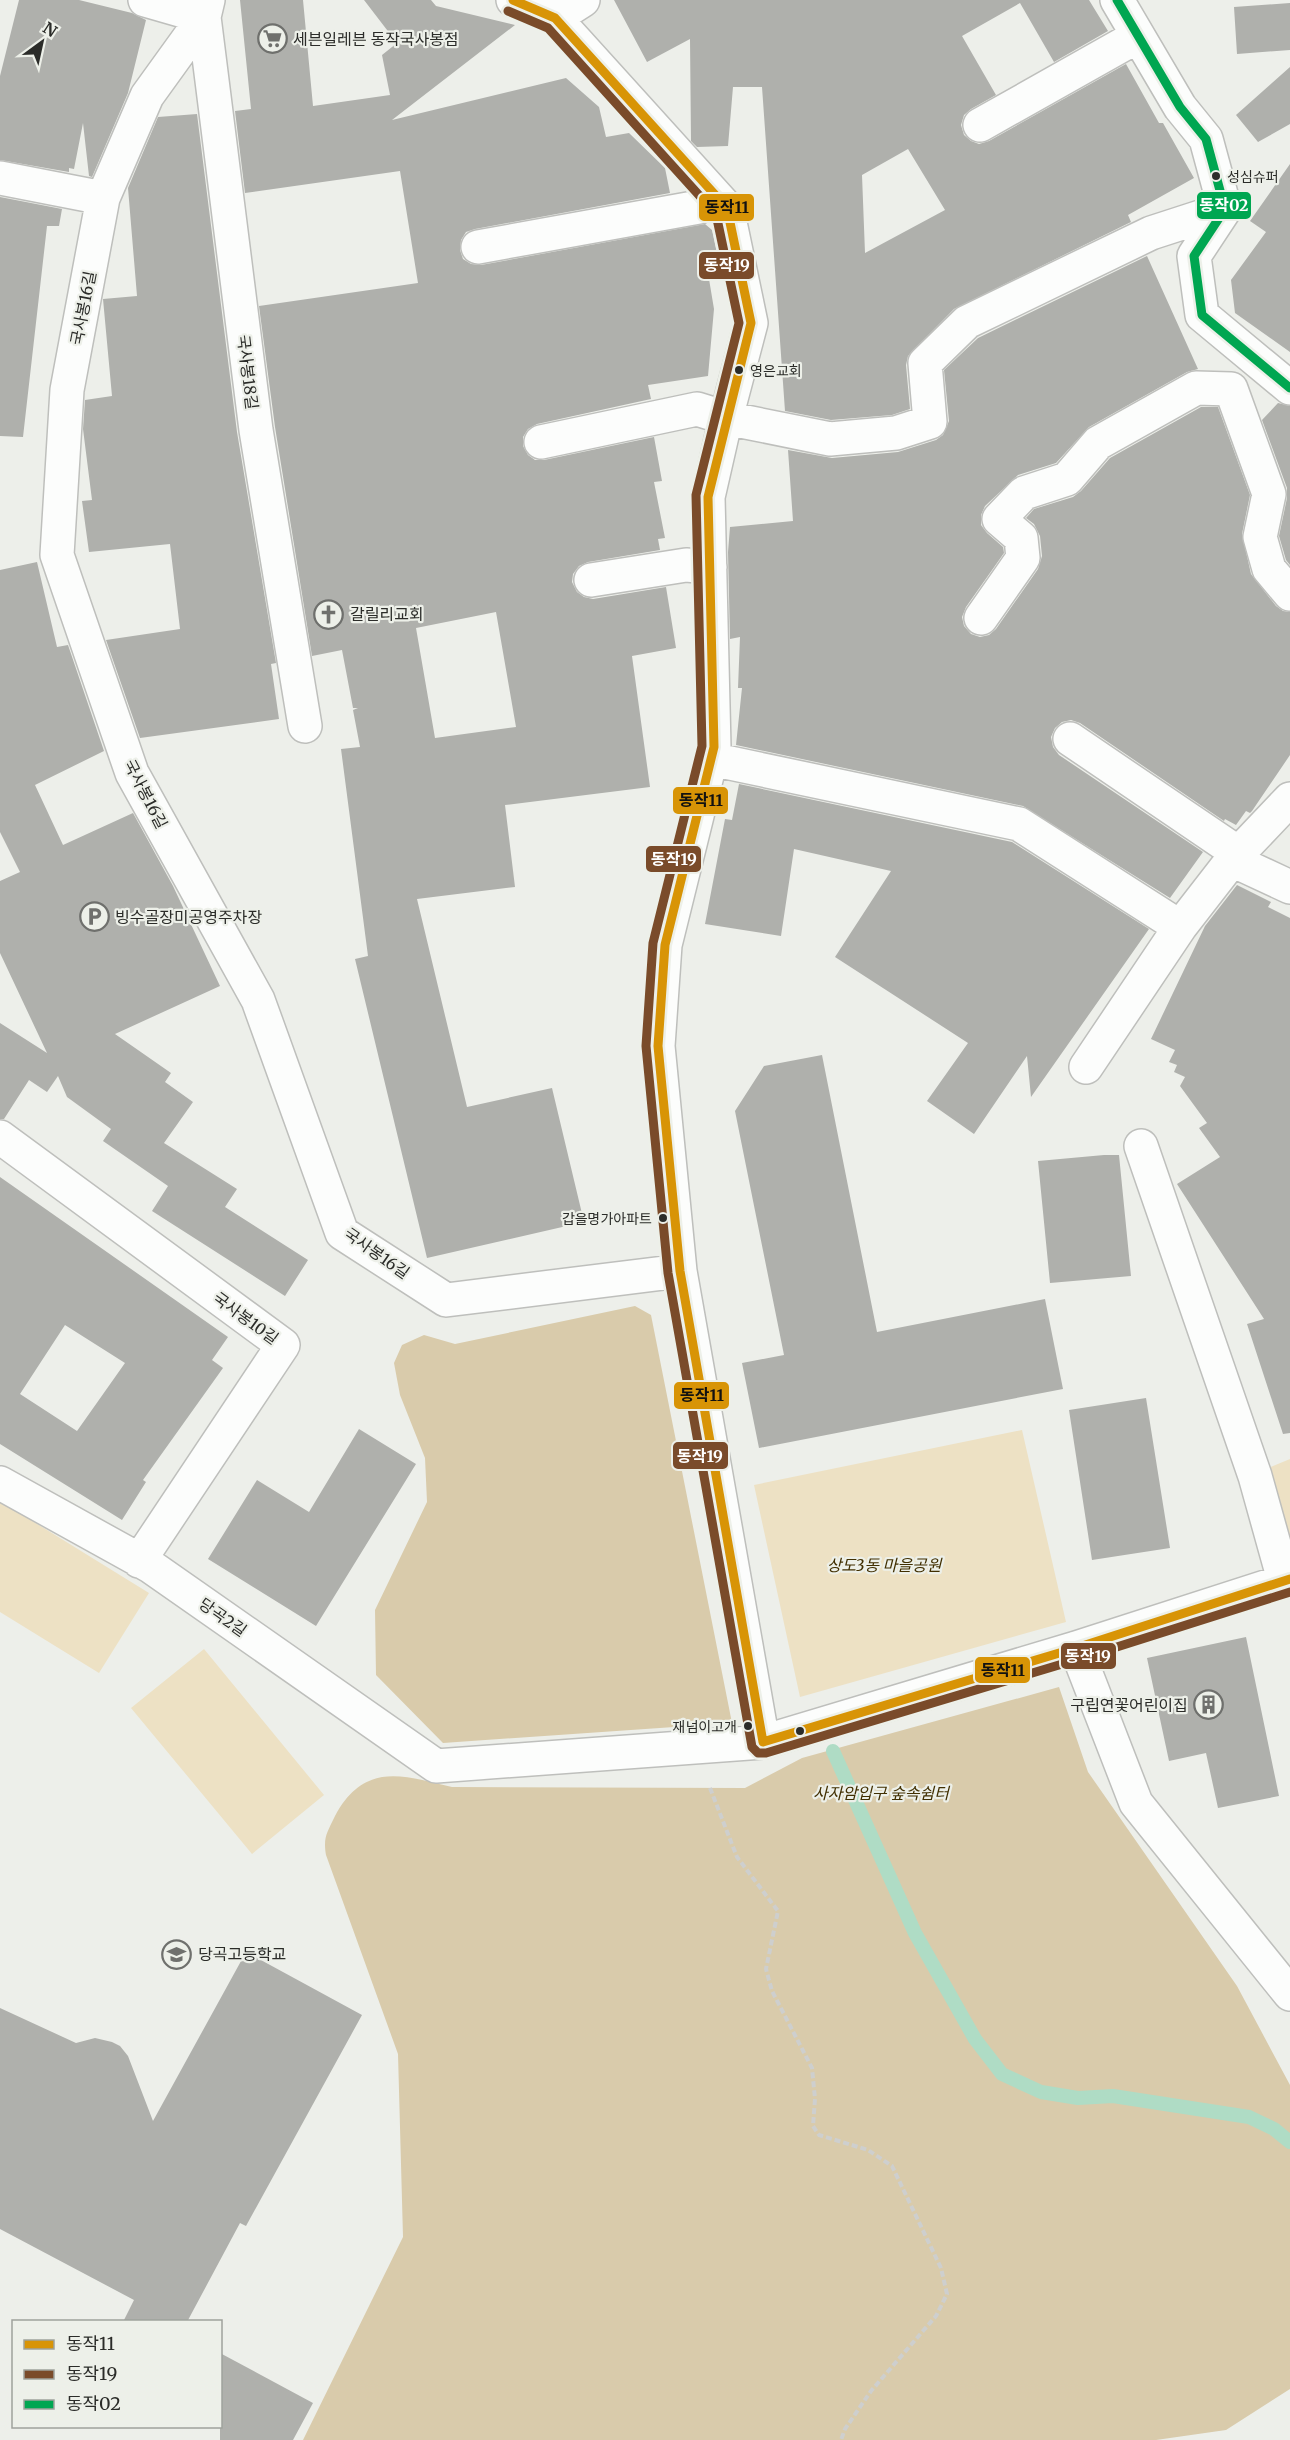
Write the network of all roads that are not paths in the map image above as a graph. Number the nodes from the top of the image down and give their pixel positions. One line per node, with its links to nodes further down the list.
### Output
1 (145, 0): 5 (street)
2 (513, 0): 6 (street)
3 (583, 0): 6 (street)
4 (1117, 0): 7 (street)
5 (206, 8): 11 (street, 국사봉16길); 23 (street, 국사봉18길)
6 (555, 18): 10 (street)
7 (1138, 36): 8 (street); 12 (street)
8 (980, 124)
9 (0, 178): 11 (street)
10 (715, 195): 13 (street); 17 (street)
11 (103, 198): 33 (street, 국사봉16길)
12 (1225, 209): 14 (street); 17 (street)
13 (478, 247)
14 (1254, 356): 15 (street); 16 (street)
15 (1290, 388)
16 (1231, 389): 21 (street); 22 (street)
17 (726, 418): 18 (street); 19 (street)
18 (541, 441)
19 (710, 567): 20 (street); 25 (street)
20 (591, 580)
21 (1290, 594)
22 (981, 618)
23 (305, 726)
24 (1070, 739): 27 (street)
25 (711, 759): 29 (street); 33 (street)
26 (1290, 800): 27 (street)
27 (1235, 856): 28 (street); 29 (street)
28 (1290, 887)
29 (1180, 927): 30 (street)
30 (1086, 1067)
31 (0, 1137): 35 (street, 국사봉10길)
32 (1141, 1146): 36 (street)
33 (680, 1271): 38 (street)
34 (0, 1483): 35 (street, 당곡2길)
35 (139, 1561): 38 (street, 당곡2길)
36 (1287, 1580): 37 (street)
37 (1076, 1648): 38 (street); 39 (street)
38 (763, 1742)
39 (1290, 1994)

